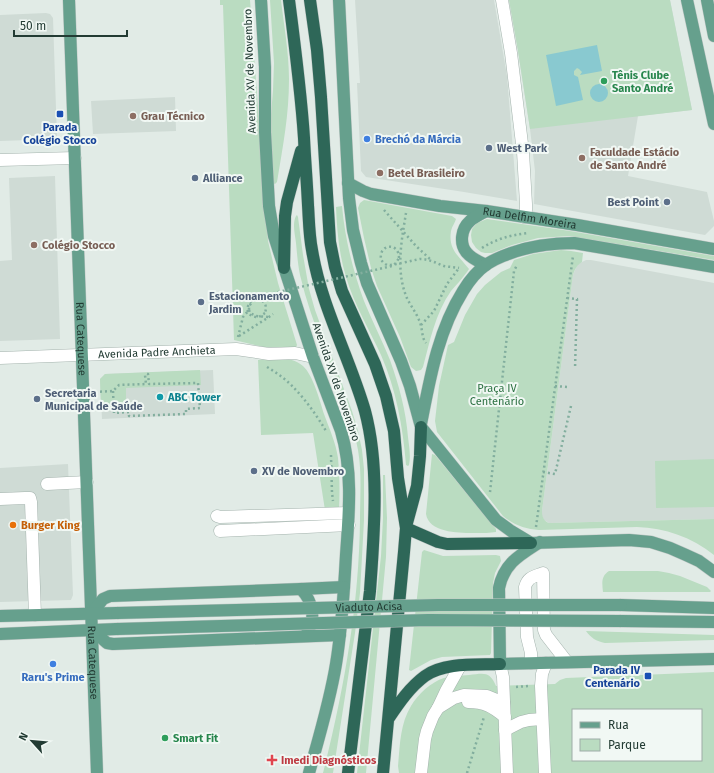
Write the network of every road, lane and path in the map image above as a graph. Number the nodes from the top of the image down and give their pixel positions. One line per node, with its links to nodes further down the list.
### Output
1 (69, 0): 13 (main road, Rua Catequese)
2 (261, 0): 30 (main road, Avenida XV de Novembro)
3 (289, 0): 12 (highway, Avenida XV de Novembro)
4 (310, 0): 62 (highway)
5 (338, 0): 15 (main road)
6 (502, 0): 19 (street)
7 (688, 0): 11 (main road)
8 (706, 0): 9 (main road)
9 (712, 16): 10 (main road)
10 (714, 36)
11 (714, 124)
12 (304, 140): 30 (highway); 94 (highway, Avenida XV de Novembro)
13 (75, 158): 14 (street); 40 (main road, Rua Catequese)
14 (0, 160)
15 (348, 183): 16 (main road, Rua Delfim Moreira); 50 (main road)
16 (408, 200): 18 (main road, Rua Delfim Moreira); 20 (path)
17 (382, 208): 20 (path)
18 (486, 211): 19 (main road, Rua Delfim Moreira); 28 (main road)
19 (522, 223): 21 (path); 22 (main road, Rua Delfim Moreira)
20 (403, 232): 24 (path); 25 (path)
21 (518, 238)
22 (713, 247)
23 (573, 251): 32 (path)
24 (431, 260): 25 (path); 31 (path)
25 (400, 263): 33 (path, bridge); 36 (path)
26 (464, 264): 31 (path)
27 (518, 264): 56 (path)
28 (486, 265): 29 (main road, Rua Delfim Moreira); 50 (main road, Rua Delfim Moreira)
29 (714, 267)
30 (284, 268): 41 (main road, Avenida XV de Novembro)
31 (459, 268): 36 (path)
32 (567, 298): 43 (path); 44 (path)
33 (249, 310): 35 (path); 37 (path)
34 (273, 314): 35 (path)
35 (270, 317): 37 (path)
36 (421, 325): 38 (path)
37 (238, 336): 39 (path)
38 (429, 346)
39 (236, 349): 40 (street, Avenida Padre Anchieta); 41 (street, Avenida Padre Anchieta)
40 (82, 355): 42 (street, Avenida Padre Anchieta); 54 (main road, Rua Catequese)
41 (313, 357): 60 (main road, Avenida XV de Novembro)
42 (0, 358)
43 (575, 369)
44 (555, 386): 45 (path); 53 (path)
45 (568, 387)
46 (294, 388): 51 (path)
47 (101, 391): 48 (path)
48 (113, 391): 48 (path)
49 (571, 406): 53 (path)
50 (421, 427): 62 (highway); 64 (main road)
51 (327, 433)
52 (332, 451): 58 (path)
53 (543, 472): 61 (path)
54 (87, 482): 55 (street); 69 (main road, Rua Catequese)
55 (47, 484)
56 (490, 494)
57 (0, 499): 70 (street)
58 (336, 514): 59 (street); 60 (street)
59 (217, 516)
60 (348, 519): 63 (street); 66 (main road, Avenida XV de Novembro)
61 (536, 527)
62 (406, 528): 64 (highway); 89 (highway)
63 (220, 531)
64 (536, 542): 65 (main road); 81 (main road)
65 (714, 572)
66 (344, 587): 67 (main road); 75 (main road, Avenida XV de Novembro)
67 (301, 589): 69 (main road); 76 (main road)
68 (714, 608): 69 (main road, Viaduto Acisa, bridge)
69 (92, 613): 70 (main road, Viaduto Acisa); 73 (main road, Rua Catequese)
70 (35, 615): 71 (main road, Viaduto Acisa)
71 (0, 616)
72 (714, 622): 73 (main road, Viaduto Acisa, bridge)
73 (92, 630): 74 (main road, Viaduto Acisa); 76 (main road); 92 (main road, Rua Catequese)
74 (0, 634)
75 (340, 635): 76 (main road); 93 (main road, Avenida XV de Novembro)
76 (304, 637)
77 (714, 658): 78 (main road)
78 (567, 662): 79 (street); 80 (main road)
79 (531, 663): 80 (main road); 81 (main road)
80 (546, 663): 90 (street)
81 (500, 664): 82 (highway); 85 (street)
82 (460, 666): 87 (street); 89 (highway)
83 (531, 686): 84 (path)
84 (510, 687)
85 (504, 702): 87 (street); 88 (street)
86 (488, 705): 87 (street); 88 (street); 97 (path)
87 (442, 706): 96 (street)
88 (505, 717): 91 (street)
89 (388, 719): 95 (highway)
90 (542, 719): 91 (street); 99 (street)
91 (505, 730): 98 (street)
92 (97, 773)
93 (309, 773)
94 (348, 773)
95 (383, 773)
96 (421, 773)
97 (468, 773)
98 (507, 773)
99 (545, 773)

